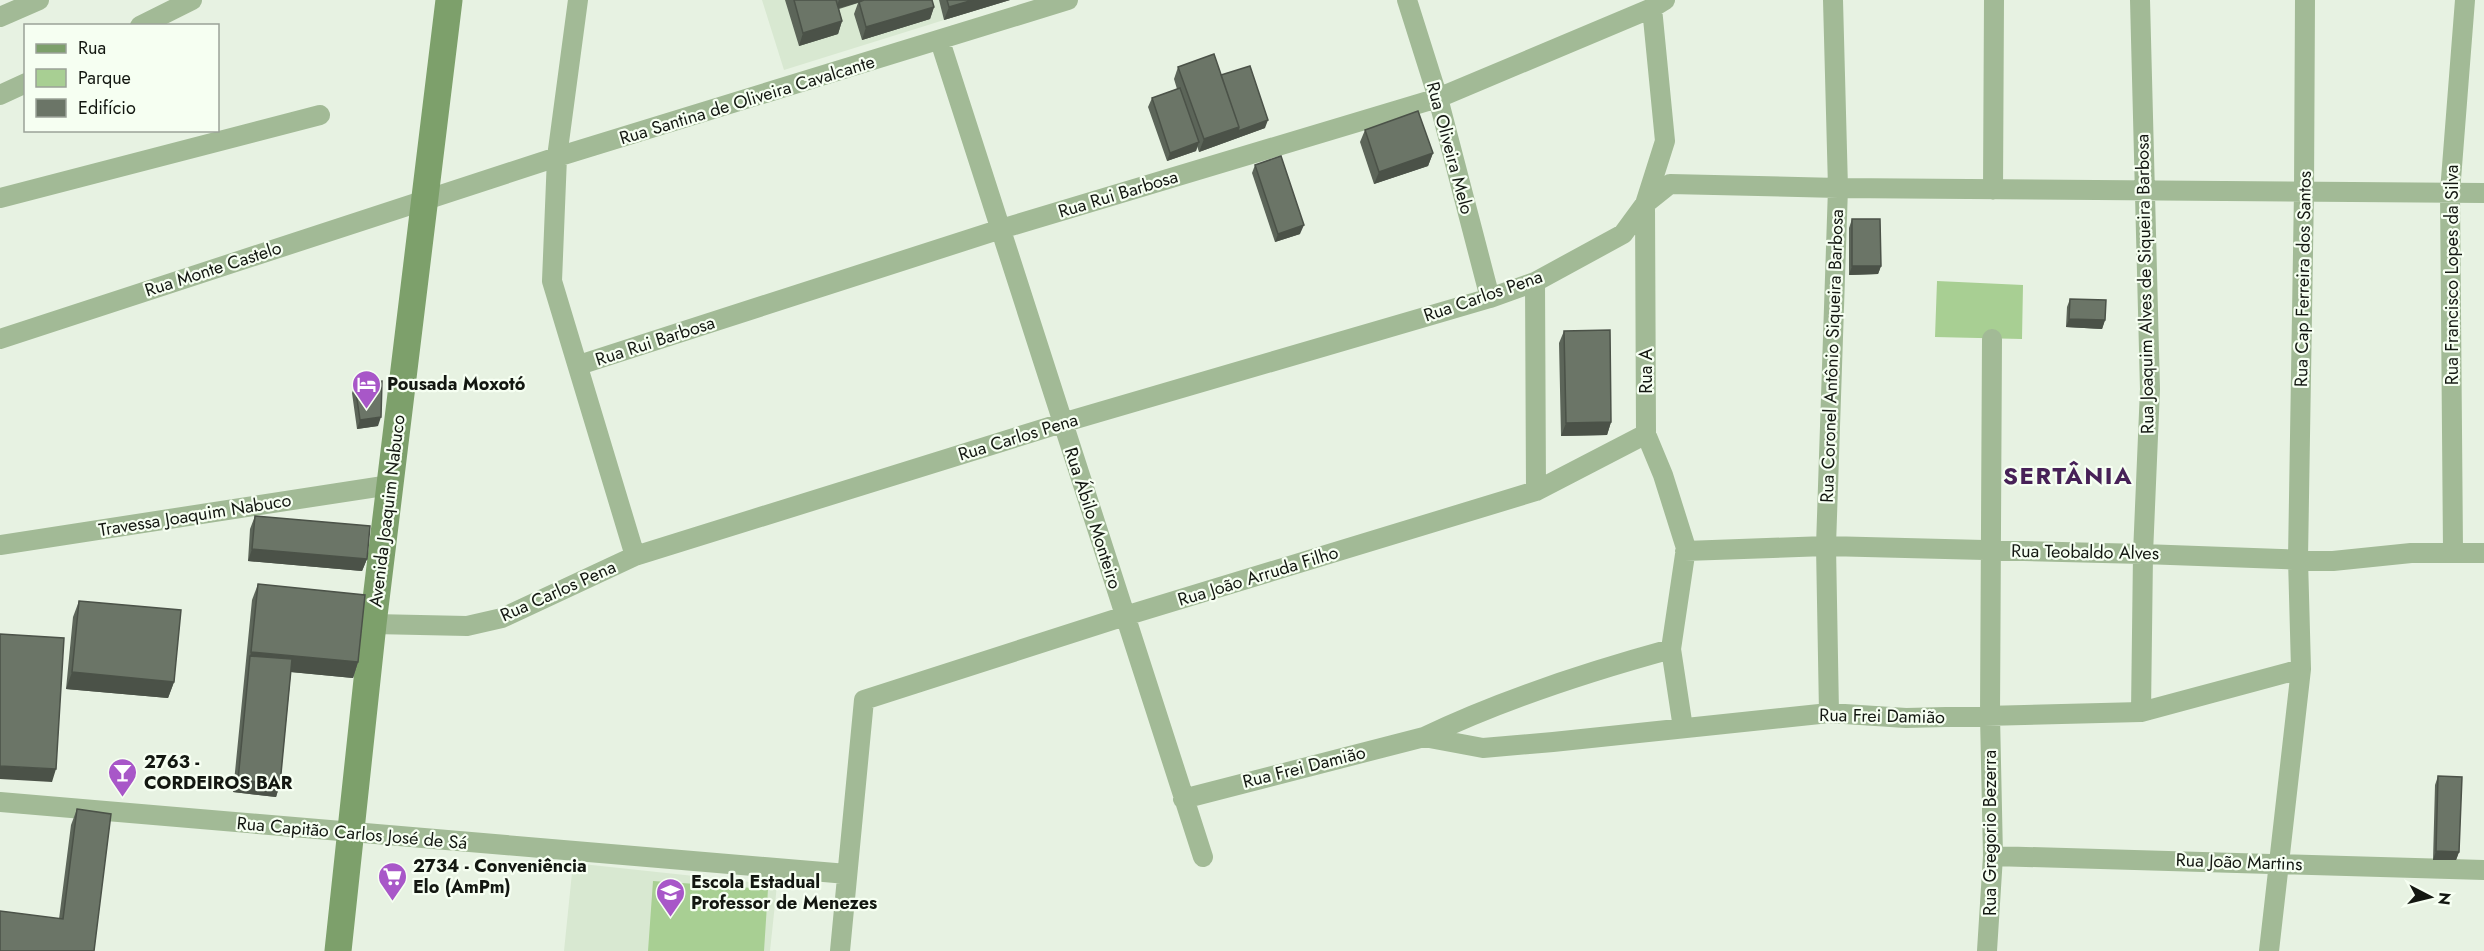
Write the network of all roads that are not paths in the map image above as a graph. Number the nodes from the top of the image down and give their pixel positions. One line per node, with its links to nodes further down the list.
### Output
1 (39, 0): 13 (street)
2 (192, 0): 14 (street)
3 (449, 0): 28 (main road, Avenida Joaquim Nabuco)
4 (578, 0): 20 (street)
5 (1407, 0): 18 (street, Rua Oliveira Melo)
6 (1833, 0): 21 (street, Rua Coronel Antônio Siqueira Barbosa)
7 (1994, 0): 22 (street)
8 (2140, 0): 23 (street, Rua Joaquim Alves de Siqueira Barbosa)
9 (2305, 0): 24 (street, Rua Cap Ferreira dos Santos)
10 (2465, 0): 25 (street, Rua Francisco Lopes da Silva)
11 (1065, 1): 15 (street, Rua Santina de Oliveira Cavalcante)
12 (1659, 4): 18 (street, Rua Rui Barbosa); 29 (street, Rua A)
13 (0, 17)
14 (145, 24)
15 (940, 41): 20 (street, Rua Santina de Oliveira Cavalcante); 30 (street, Rua Ábilo Monteiro)
16 (24, 84): 17 (street)
17 (0, 95)
18 (1438, 98): 30 (street, Rua Rui Barbosa); 32 (street, Rua Oliveira Melo)
19 (320, 115): 27 (street)
20 (557, 157): 28 (street, Rua Santina de Oliveira Cavalcante); 35 (street)
21 (1838, 188): 22 (street); 29 (street); 41 (street, Rua Coronel Antônio Siqueira Barbosa)
22 (1993, 190): 23 (street)
23 (2145, 190): 24 (street); 46 (street, Rua Joaquim Alves de Siqueira Barbosa)
24 (2304, 191): 25 (street); 48 (street, Rua Cap Ferreira dos Santos)
25 (2450, 192): 26 (street); 44 (street, Rua Francisco Lopes da Silva)
26 (2484, 193)
27 (0, 198)
28 (426, 199): 33 (street, Rua Monte Castelo); 38 (main road, Avenida Joaquim Nabuco)
29 (1645, 204): 31 (street, Rua Carlos Pena); 37 (street, Rua A)
30 (1001, 229): 35 (street, Rua Rui Barbosa); 36 (street, Rua Ábilo Monteiro)
31 (1535, 282): 32 (street, Rua Carlos Pena); 39 (street)
32 (1490, 298): 36 (street, Rua Carlos Pena)
33 (0, 339)
34 (1992, 339): 42 (street, Rua Gregorio Bezerra)
35 (579, 365): 47 (street)
36 (1062, 423): 47 (street, Rua Carlos Pena); 49 (street, Rua Ábilo Monteiro)
37 (1646, 434): 39 (street, Rua João Arruda Filho); 43 (street, Rua A)
38 (390, 485): 40 (street, Travessa Joaquim Nabuco); 50 (main road, Avenida Joaquim Nabuco)
39 (1536, 491): 49 (street, Rua João Arruda Filho)
40 (0, 545)
41 (1826, 546): 42 (street, Rua Teobaldo Alves); 43 (street, Rua Teobaldo Alves); 54 (street, Rua Coronel Antônio Siqueira Barbosa)
42 (1990, 550): 46 (street, Rua Teobaldo Alves); 55 (street, Rua Gregorio Bezerra)
43 (1685, 551): 51 (street, Rua A)
44 (2453, 551): 45 (street, Rua Teobaldo Alves); 48 (street, Rua Teobaldo Alves)
45 (2484, 553)
46 (2143, 554): 48 (street, Rua Teobaldo Alves); 53 (street, Rua Joaquim Alves de Siqueira Barbosa)
47 (635, 556): 50 (street, Rua Carlos Pena)
48 (2298, 559): 52 (street, Rua Cap Ferreira dos Santos)
49 (1125, 616): 58 (street, Rua Ábilo Monteiro); 65 (street, Rua João Arruda Filho)
50 (373, 624): 60 (main road, Avenida Joaquim Nabuco)
51 (1671, 649): 56 (street, Rua A); 57 (street, Rua Frei Damião)
52 (2301, 669): 53 (street, Rua Frei Damião); 63 (street, Rua Cap Ferreira dos Santos)
53 (2141, 712): 55 (street, Rua Frei Damião)
54 (1829, 713): 55 (street, Rua Frei Damião); 56 (street, Rua Frei Damião)
55 (1990, 716): 61 (street, Rua Gregorio Bezerra)
56 (1683, 728): 57 (street, Rua Frei Damião)
57 (1424, 737): 58 (street, Rua Frei Damião)
58 (1183, 799): 62 (street, Rua Ábilo Monteiro)
59 (0, 802): 60 (street, Rua Capitão Carlos José de Sá)
60 (350, 833): 65 (street, Rua Capitão Carlos José de Sá); 66 (main road, Avenida Joaquim Nabuco)
61 (1993, 856): 63 (street, Rua João Martins); 68 (street, Rua Gregorio Bezerra)
62 (1203, 857)
63 (2278, 863): 64 (street, Rua João Martins); 69 (street, Rua Cap Ferreira dos Santos)
64 (2484, 870)
65 (848, 874): 67 (street)
66 (338, 951)
67 (840, 951)
68 (1988, 951)
69 (2269, 951)

